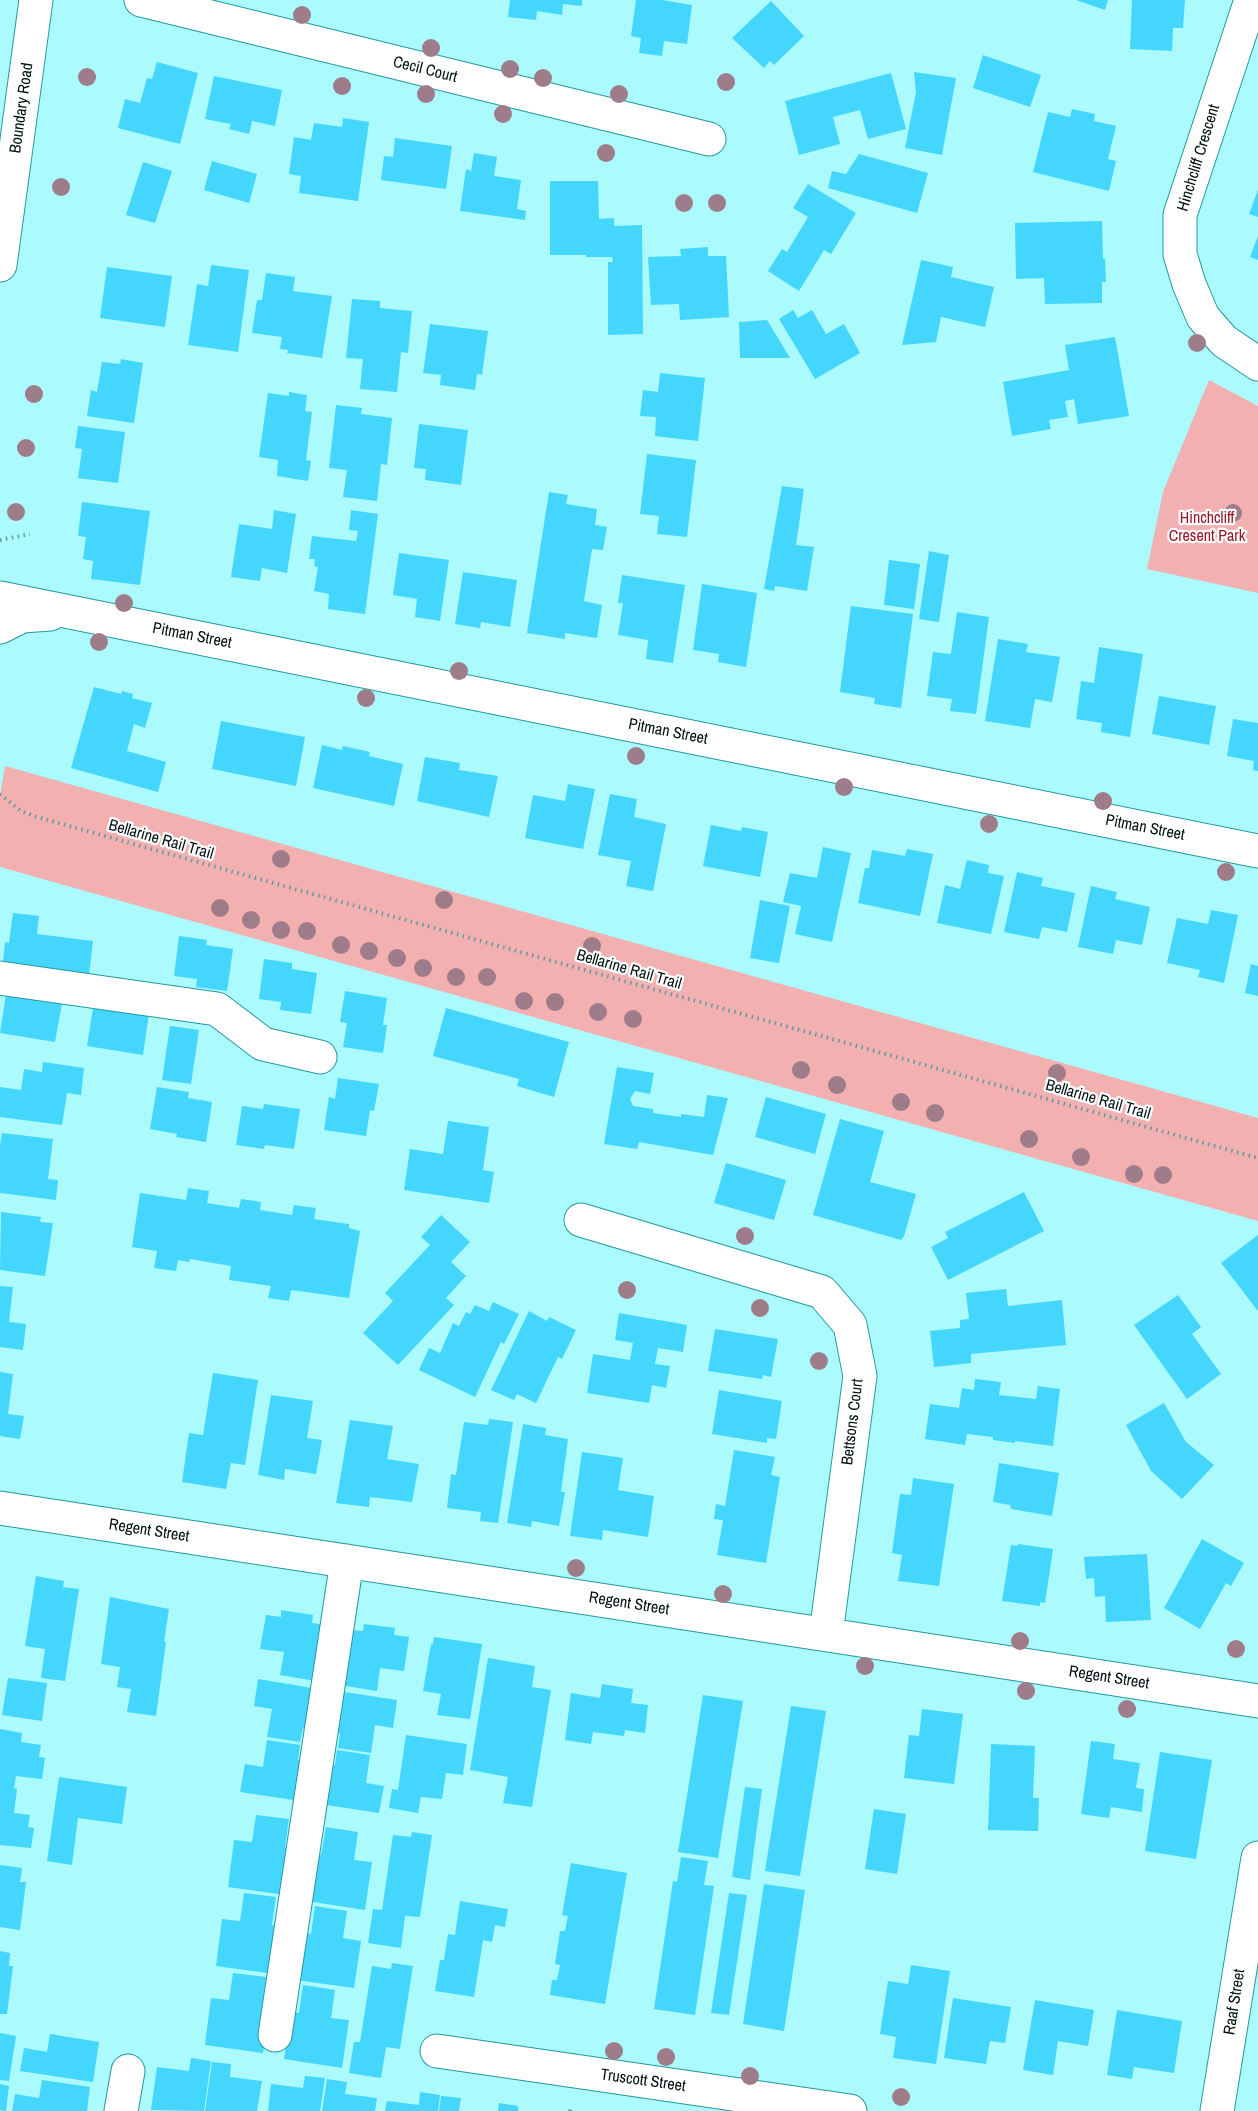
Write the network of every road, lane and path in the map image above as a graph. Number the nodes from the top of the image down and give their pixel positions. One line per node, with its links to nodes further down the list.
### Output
1 (36, 0): 5 (street, Boundary Road)
2 (141, 0): 4 (street, Cecil Court)
3 (1251, 0): 7 (street, Hinchcliff Crescent)
4 (709, 140)
5 (4, 230): 6 (street, Boundary Road)
6 (0, 265)
7 (1258, 364)
8 (30, 534): 9 (path)
9 (0, 540)
10 (0, 598): 11 (street, Pitman Street)
11 (78, 613): 12 (street, Pitman Street); 14 (street, Pitman Street)
12 (0, 627)
13 (0, 794): 17 (path, Bellarine Rail Trail)
14 (1258, 851)
15 (0, 978): 16 (street)
16 (320, 1057)
17 (1258, 1158)
18 (581, 1221): 21 (street, Bettsons Court)
19 (0, 1509): 20 (street, Regent Street)
20 (347, 1561): 21 (street, Regent Street); 24 (street)
21 (826, 1634): 22 (street, Regent Street)
22 (1258, 1701)
23 (1258, 1858): 29 (street, Raaf Street)
24 (275, 2036)
25 (437, 2050): 28 (street, Truscott Street)
26 (128, 2071): 27 (street)
27 (121, 2111)
28 (850, 2111)
29 (1217, 2111)

